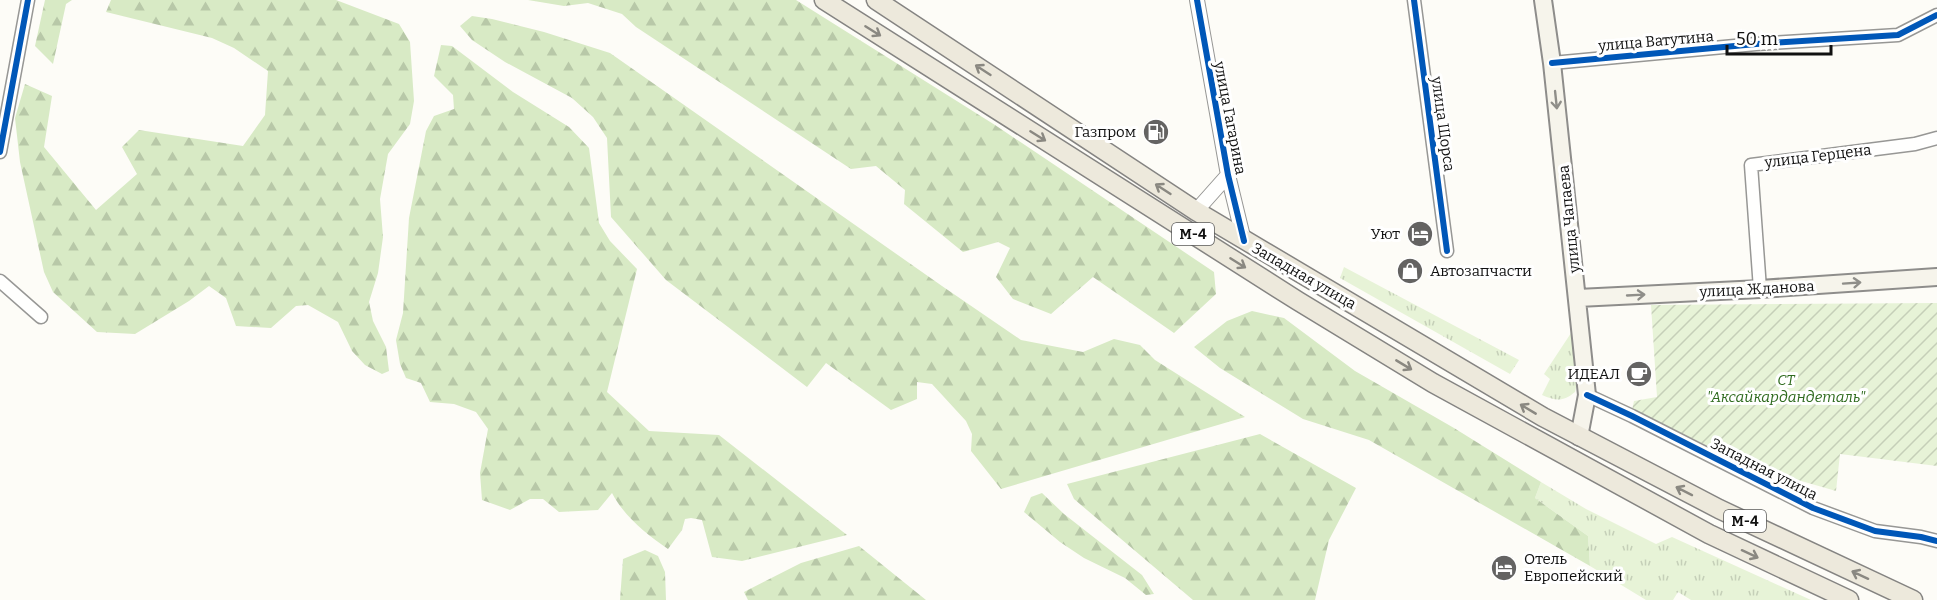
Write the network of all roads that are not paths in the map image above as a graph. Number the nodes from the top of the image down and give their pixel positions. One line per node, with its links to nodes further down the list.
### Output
1 (28, 0): 10 (street)
2 (824, 0): 23 (main road, Западная улица / М-4, one-way to 23)
3 (876, 0): 12 (main road, Западная улица / М-4, one-way to 3)
4 (1197, 0): 11 (street, улица Гагарина)
5 (1414, 0): 14 (street, улица Щорса)
6 (1543, 0): 8 (main road, улица Чапаева)
7 (1937, 15): 8 (street, улица Ватутина)
8 (1552, 63): 18 (main road, улица Чапаева, one-way to 18)
9 (1937, 138): 17 (street, улица Герцена)
10 (0, 152)
11 (1228, 175): 12 (street, улица Гагарина); 13 (street, улица Гагарина)
12 (1196, 211): 13 (main road, Западная улица / М-4)
13 (1244, 241): 21 (main road, Западная улица / М-4, one-way to 13)
14 (1447, 251)
15 (1937, 277): 17 (main road, улица Жданова, one-way to 15)
16 (0, 280): 19 (street)
17 (1760, 289): 18 (main road, улица Жданова, one-way to 17)
18 (1578, 298): 20 (main road, улица Чапаева)
19 (41, 316)
20 (1587, 395): 21 (main road, улица Чапаева); 22 (street, Западная улица)
21 (1579, 437): 24 (main road, Западная улица / М-4, one-way to 21)
22 (1937, 541)
23 (1849, 600)
24 (1913, 600)

